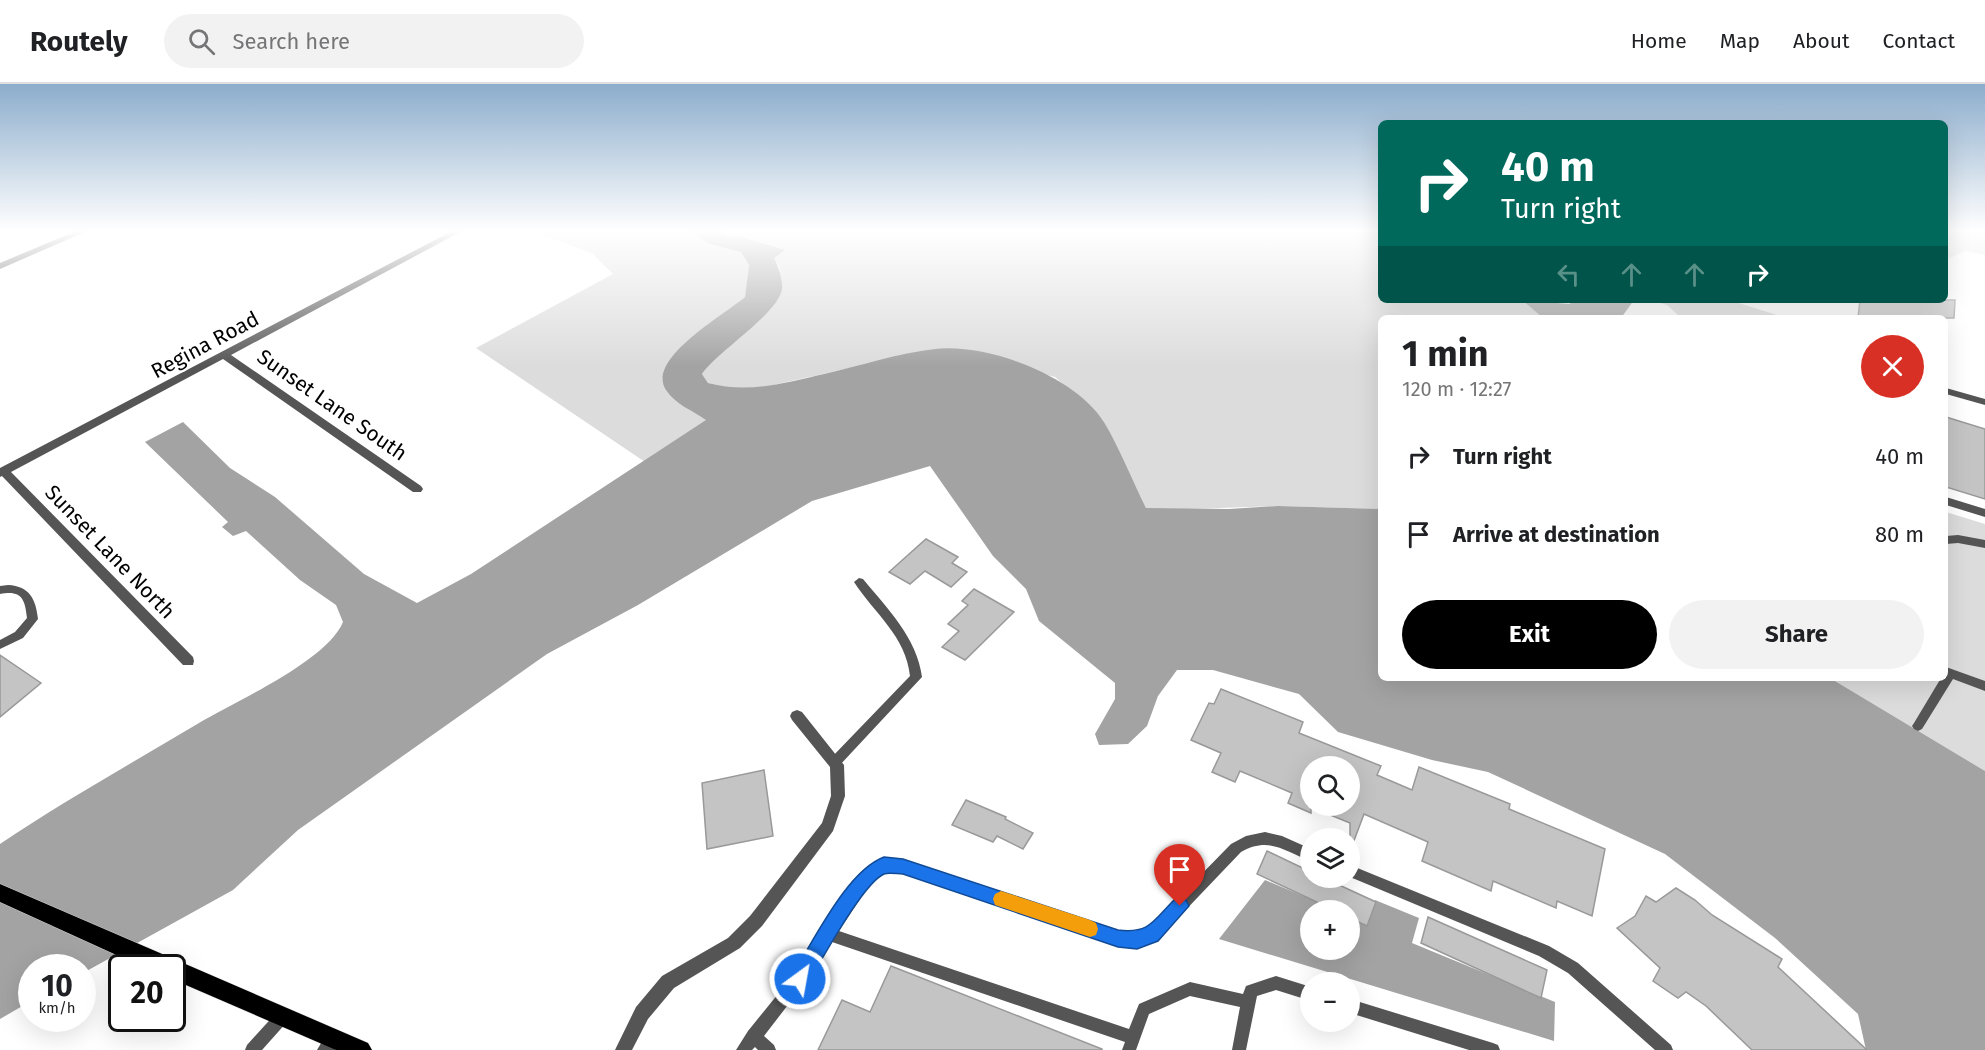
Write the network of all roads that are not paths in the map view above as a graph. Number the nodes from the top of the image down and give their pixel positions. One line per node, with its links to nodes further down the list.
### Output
1 (373, 276): 2 (street, Regina Road)
2 (224, 355): 5 (street, Regina Road); 6 (street, Sunset Lane South)
3 (1948, 392): 4 (street)
4 (1985, 402)
5 (2, 472): 14 (street, Sunset Lane North)
6 (417, 489)
7 (1948, 502): 8 (street)
8 (1985, 513)
9 (1948, 540): 10 (lane)
10 (1985, 544)
11 (859, 582): 20 (lane)
12 (0, 590): 13 (lane)
13 (0, 645)
14 (188, 661)
15 (1948, 673): 17 (lane)
16 (1943, 681): 19 (lane)
17 (1985, 686)
18 (797, 716): 20 (street)
19 (1918, 726)
20 (835, 762): 36 (street)
21 (1300, 850): 24 (lane)
22 (1360, 875): 41 (lane)
23 (0, 893): 25 (main road)
24 (828, 934): 31 (lane); 32 (lane)
25 (139, 954)
26 (186, 974): 30 (main road)
27 (1300, 991): 28 (lane)
28 (1249, 1002): 32 (lane); 39 (lane)
29 (1360, 1009): 40 (lane)
30 (282, 1017): 33 (main road); 35 (lane)
31 (753, 1036): 37 (lane); 38 (lane)
32 (1130, 1043)
33 (329, 1045): 34 (main road)
34 (358, 1049)
35 (252, 1050)
36 (623, 1050)
37 (744, 1050)
38 (770, 1050)
39 (1239, 1050)
40 (1493, 1050)
41 (1666, 1050)

